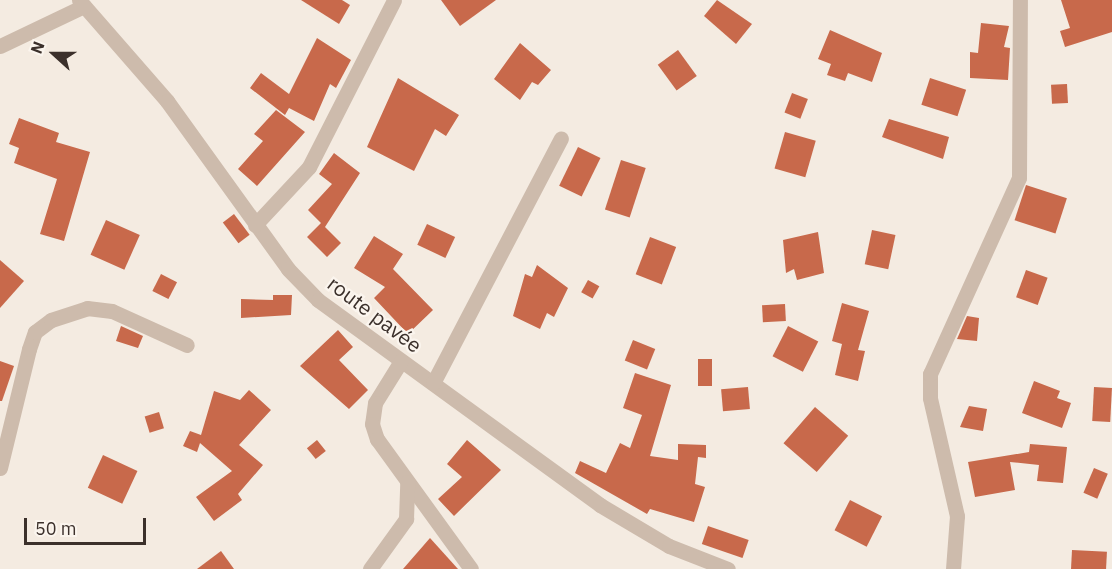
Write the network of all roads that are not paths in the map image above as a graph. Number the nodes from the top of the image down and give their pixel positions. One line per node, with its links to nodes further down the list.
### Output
1 (394, 0): 6 (street)
2 (1020, 0): 15 (street)
3 (81, 3): 4 (street); 6 (street, route pavée)
4 (0, 46)
5 (561, 138): 9 (street)
6 (255, 225): 8 (street, route pavée)
7 (187, 345): 10 (street)
8 (401, 361): 9 (street, route pavée); 11 (street)
9 (433, 383): 14 (street, route pavée)
10 (0, 468)
11 (407, 482): 12 (street); 13 (street)
12 (370, 569)
13 (471, 569)
14 (728, 569)
15 (953, 569)

